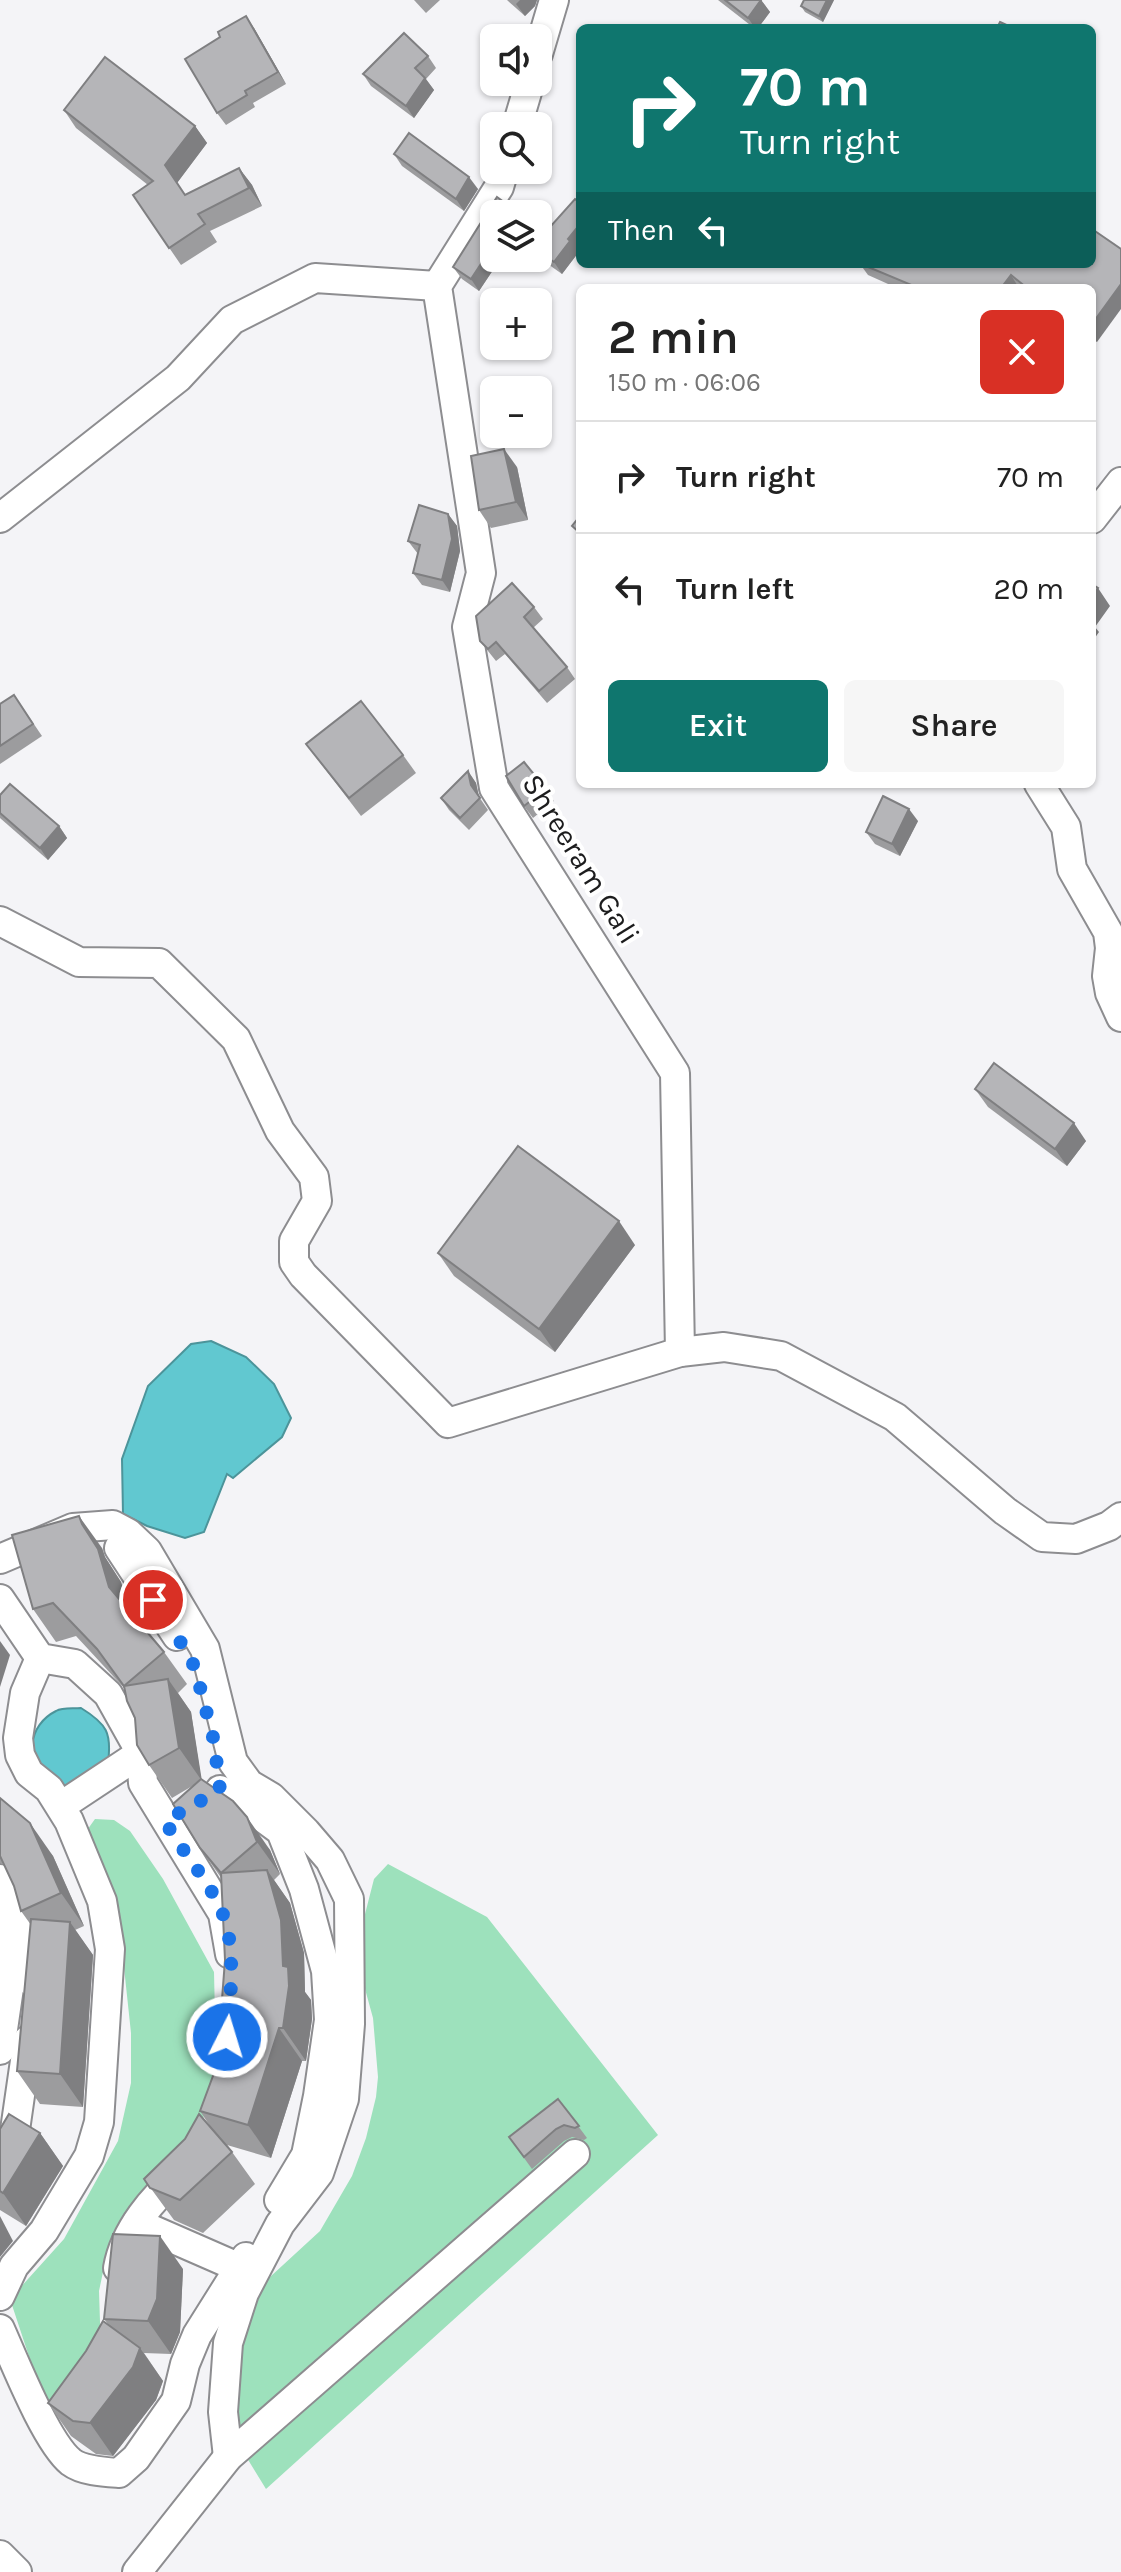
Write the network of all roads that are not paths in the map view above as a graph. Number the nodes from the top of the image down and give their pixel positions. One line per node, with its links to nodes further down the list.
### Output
1 (554, 0): 2 (street)
2 (547, 24)
3 (500, 184): 4 (street)
4 (437, 286): 7 (street); 11 (street, Shreeram Gali)
5 (1121, 482): 6 (street)
6 (1096, 514)
7 (0, 518)
8 (1042, 788): 10 (street)
9 (0, 921): 11 (street)
10 (1121, 1017)
11 (680, 1352): 12 (street)
12 (1121, 1517)
13 (119, 1548): 18 (street)
14 (0, 1559): 35 (street)
15 (0, 1599): 16 (street)
16 (40, 1658): 17 (street); 19 (street)
17 (141, 1753): 19 (street); 20 (street)
18 (220, 1790): 20 (street); 29 (street)
19 (61, 1806): 31 (street)
20 (165, 1821): 23 (street)
21 (0, 1879): 27 (street)
22 (0, 1925): 24 (street)
23 (230, 1984)
24 (0, 2050)
25 (200, 2153): 28 (street)
26 (575, 2154): 35 (street)
27 (0, 2159)
28 (137, 2223): 29 (street); 30 (street)
29 (240, 2268): 34 (street)
30 (115, 2294)
31 (0, 2296)
32 (0, 2329): 34 (street)
33 (68, 2410): 34 (street)
34 (51, 2435)
35 (228, 2457): 38 (street)
36 (0, 2555): 37 (street)
37 (17, 2572)
38 (137, 2572)

